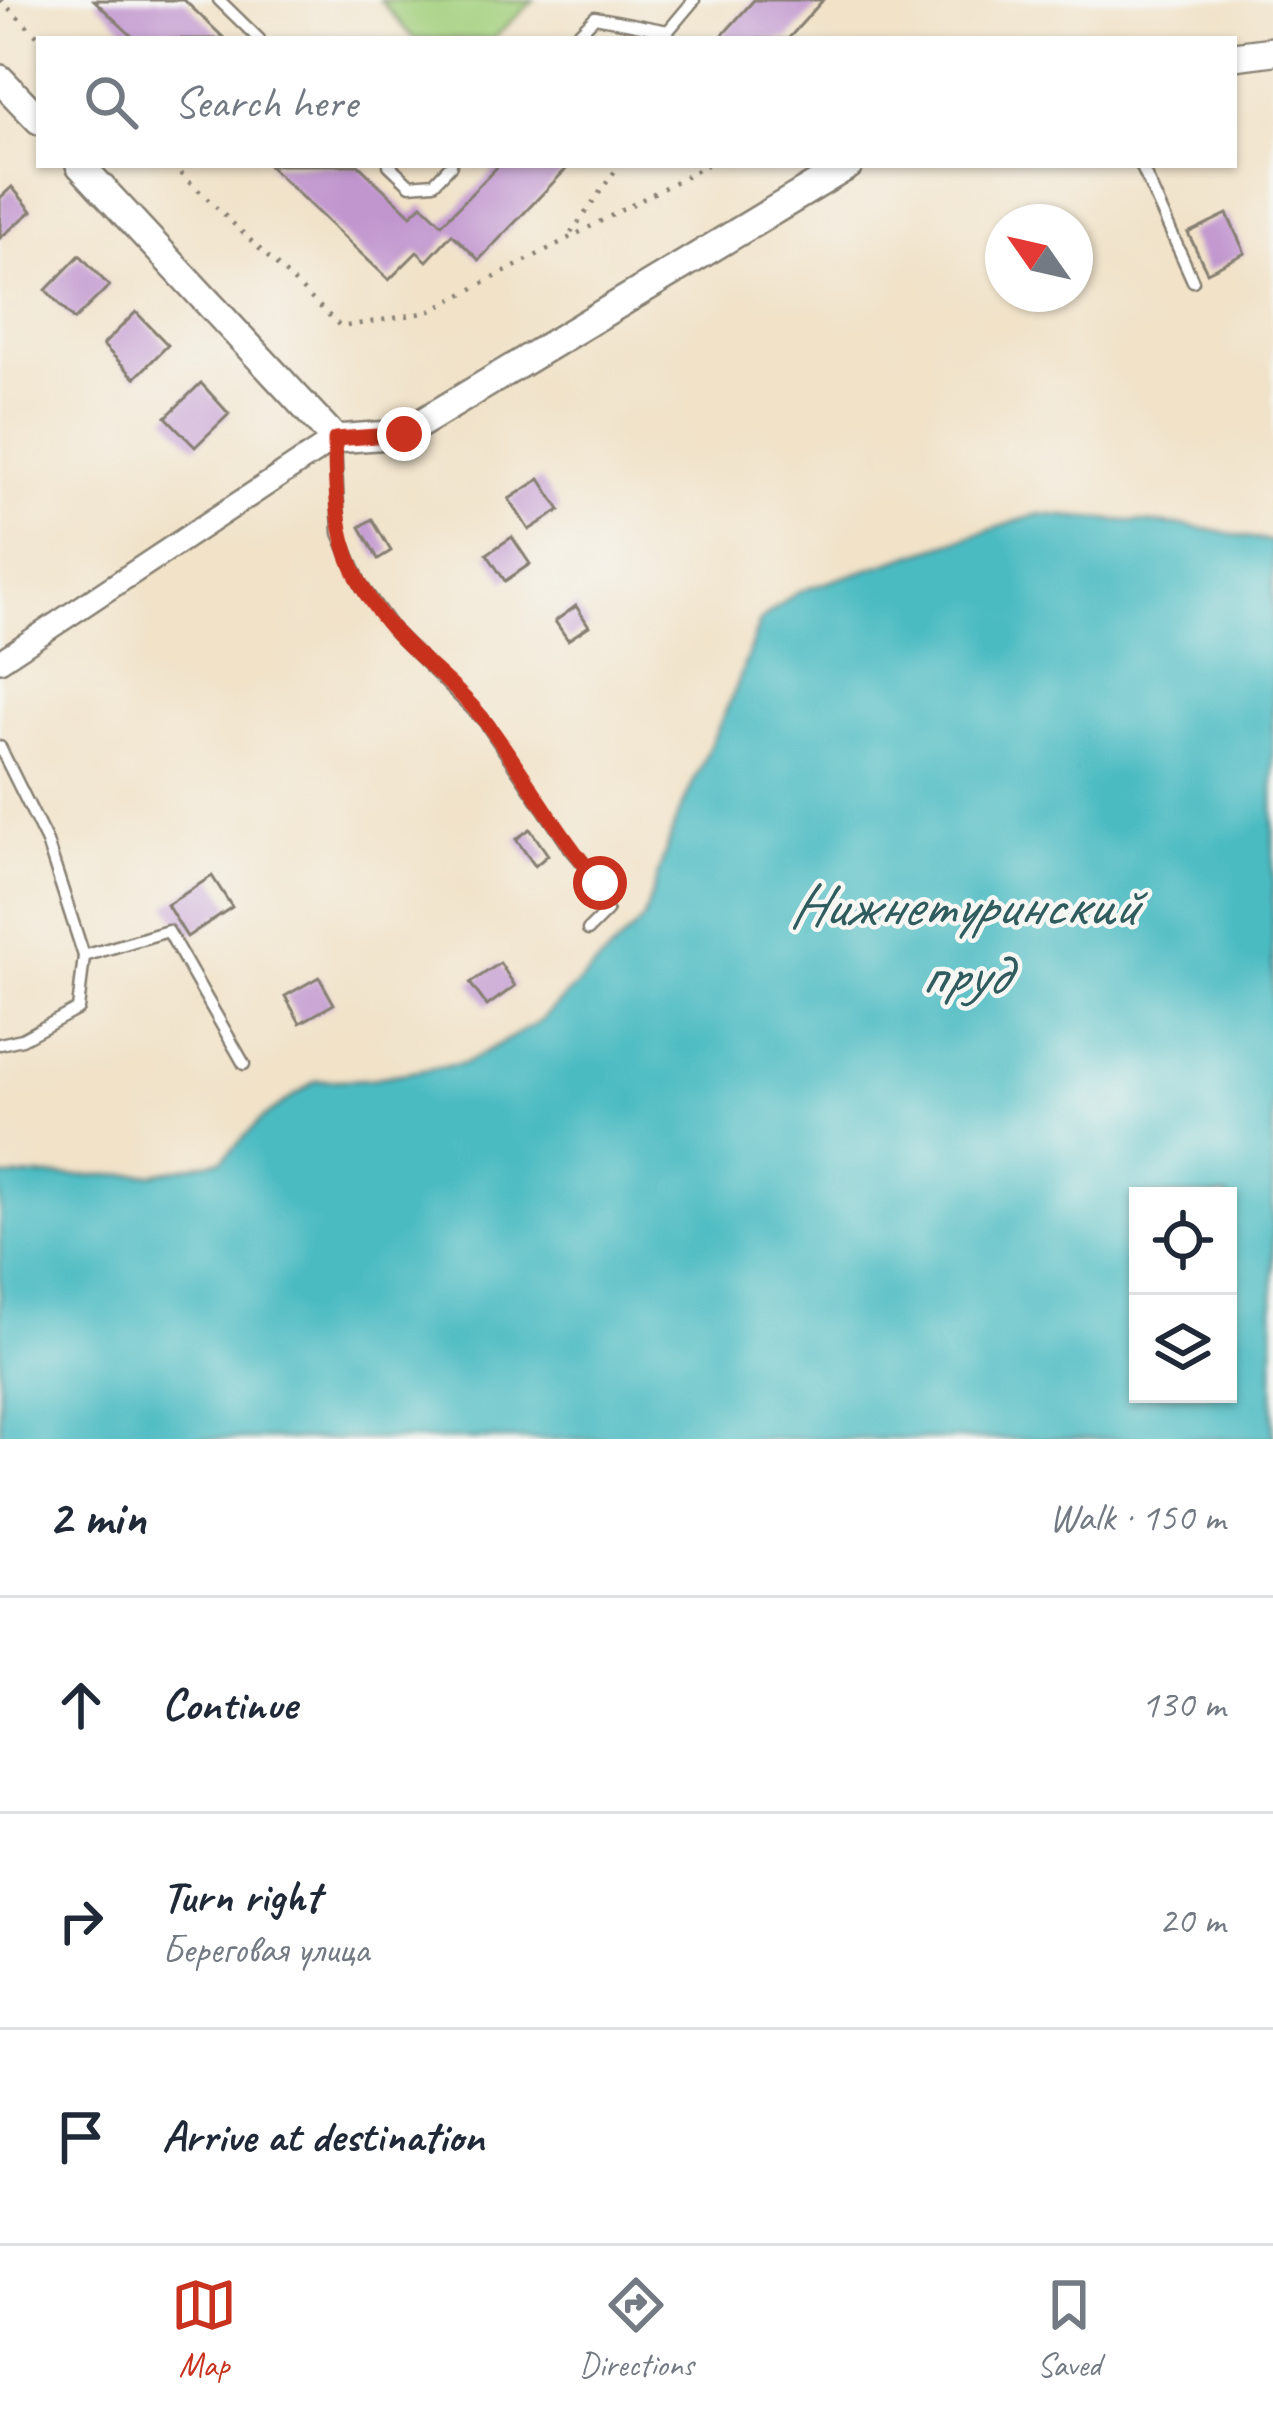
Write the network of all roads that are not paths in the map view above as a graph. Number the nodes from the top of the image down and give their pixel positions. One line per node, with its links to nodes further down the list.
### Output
1 (219, 0): 3 (lane)
2 (694, 0): 4 (lane)
3 (256, 36)
4 (576, 36)
5 (1273, 51): 6 (street)
6 (1237, 56)
7 (0, 79): 8 (street)
8 (36, 118)
9 (83, 168): 15 (street)
10 (392, 168): 11 (lane)
11 (448, 168)
12 (844, 168): 15 (street)
13 (1142, 168): 14 (lane)
14 (1193, 281)
15 (335, 439): 16 (street); 18 (lane)
16 (0, 661)
17 (0, 747): 19 (lane)
18 (588, 930)
19 (84, 956): 20 (lane); 21 (lane)
20 (0, 1044)
21 (244, 1064)

